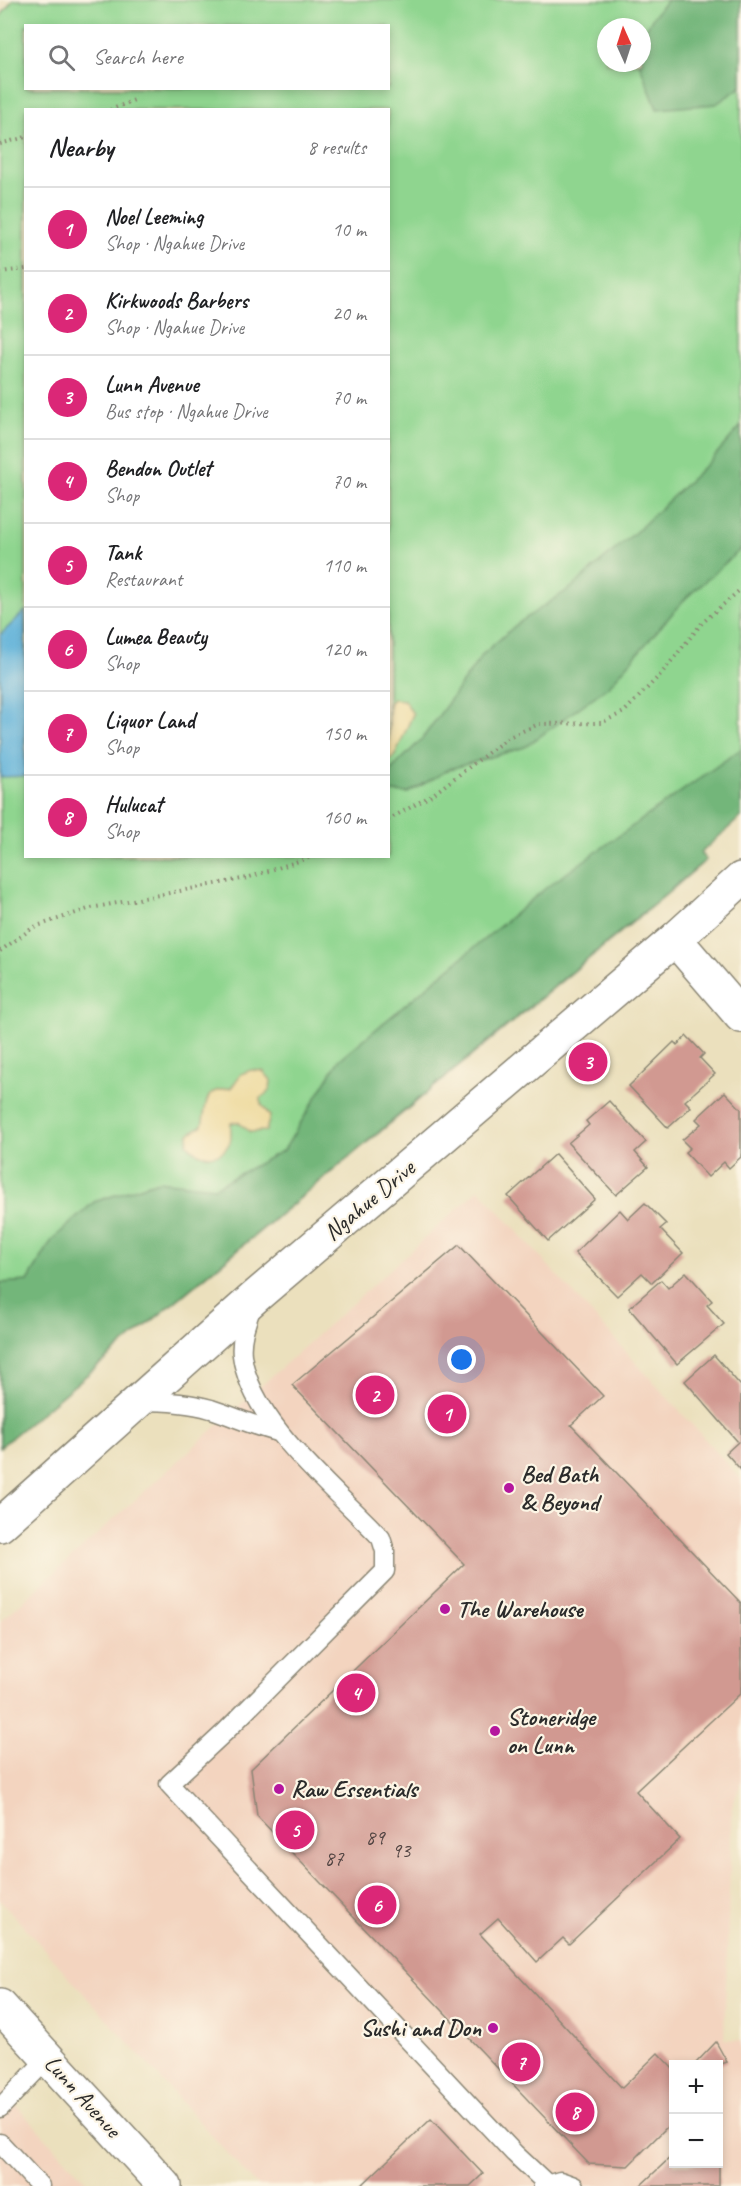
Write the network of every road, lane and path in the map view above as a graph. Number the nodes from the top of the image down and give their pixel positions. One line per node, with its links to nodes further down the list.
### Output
1 (137, 99): 2 (path)
2 (115, 108)
3 (24, 138): 4 (path)
4 (0, 144)
5 (24, 270): 6 (path)
6 (0, 272)
7 (741, 589): 8 (path)
8 (390, 819)
9 (308, 858): 12 (path)
10 (741, 879): 11 (main road, Ngahue Drive)
11 (675, 939): 13 (main road); 14 (main road, Ngahue Drive)
12 (0, 951)
13 (741, 1016)
14 (255, 1297): 15 (main road, Ngahue Drive); 16 (lane)
15 (138, 1401): 16 (lane); 17 (main road, Ngahue Drive)
16 (278, 1431): 22 (lane)
17 (0, 1525)
18 (0, 2006): 19 (main road, Lunn Avenue)
19 (48, 2058): 20 (lane); 24 (main road, Lunn Avenue)
20 (0, 2108)
21 (0, 2143): 23 (lane)
22 (545, 2185): 25 (lane)
23 (40, 2186)
24 (165, 2186)
25 (574, 2186)

